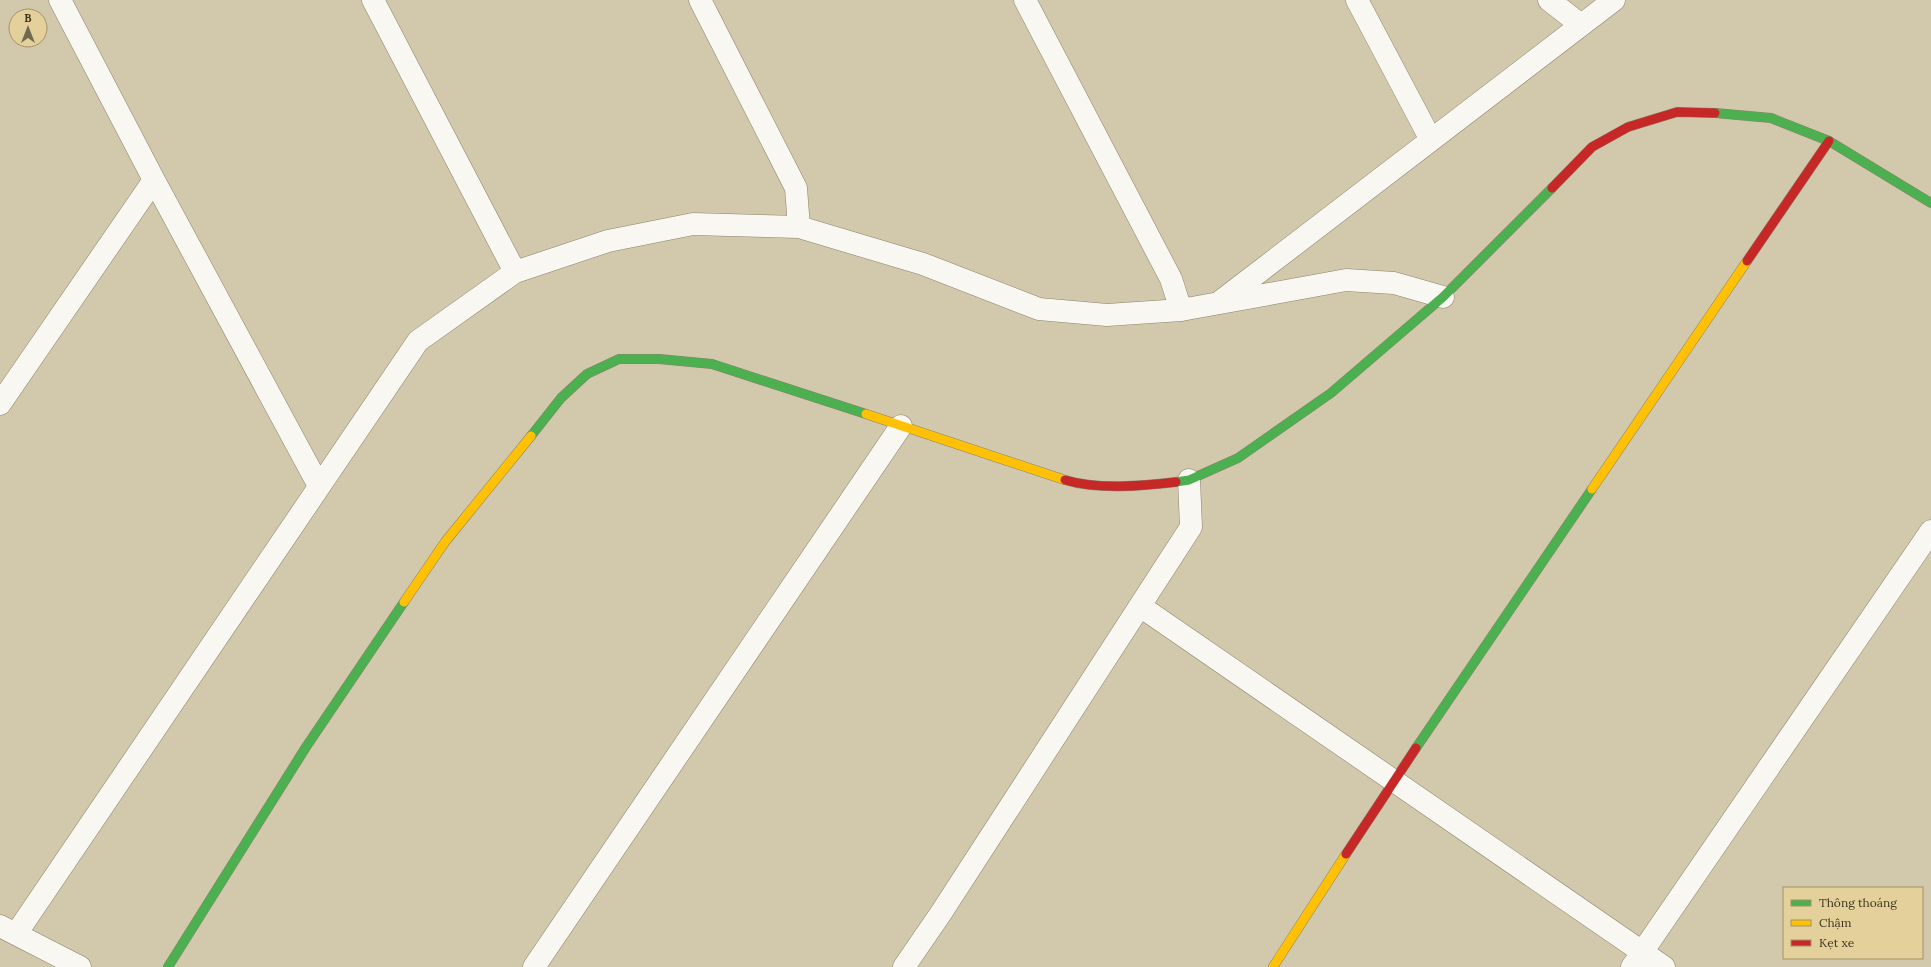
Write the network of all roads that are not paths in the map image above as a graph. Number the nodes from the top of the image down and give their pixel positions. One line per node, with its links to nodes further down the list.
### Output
1 (60, 0): 11 (street)
2 (374, 0): 14 (street)
3 (700, 0): 13 (street)
4 (1024, 0): 17 (street)
5 (1357, 0): 9 (street)
6 (1549, 0): 8 (street)
7 (1614, 0): 8 (street)
8 (1581, 25): 9 (street)
9 (1431, 140): 16 (street)
10 (1830, 141): 12 (street); 15 (street); 24 (street)
11 (154, 180): 18 (street); 21 (street)
12 (1931, 203)
13 (799, 227): 14 (street); 17 (street)
14 (515, 272): 21 (street)
15 (1443, 297): 16 (street); 20 (street)
16 (1219, 303): 17 (street)
17 (1181, 310)
18 (0, 404)
19 (901, 426): 20 (street); 28 (street); 29 (street)
20 (1189, 480): 23 (street)
21 (319, 486): 25 (street)
22 (1931, 531): 26 (street)
23 (1140, 606): 24 (street); 30 (street)
24 (1394, 781): 26 (street); 31 (street)
25 (8, 930): 27 (street)
26 (1637, 960): 32 (street)
27 (80, 967)
28 (168, 967)
29 (534, 967)
30 (904, 967)
31 (1273, 967)
32 (1664, 967)

